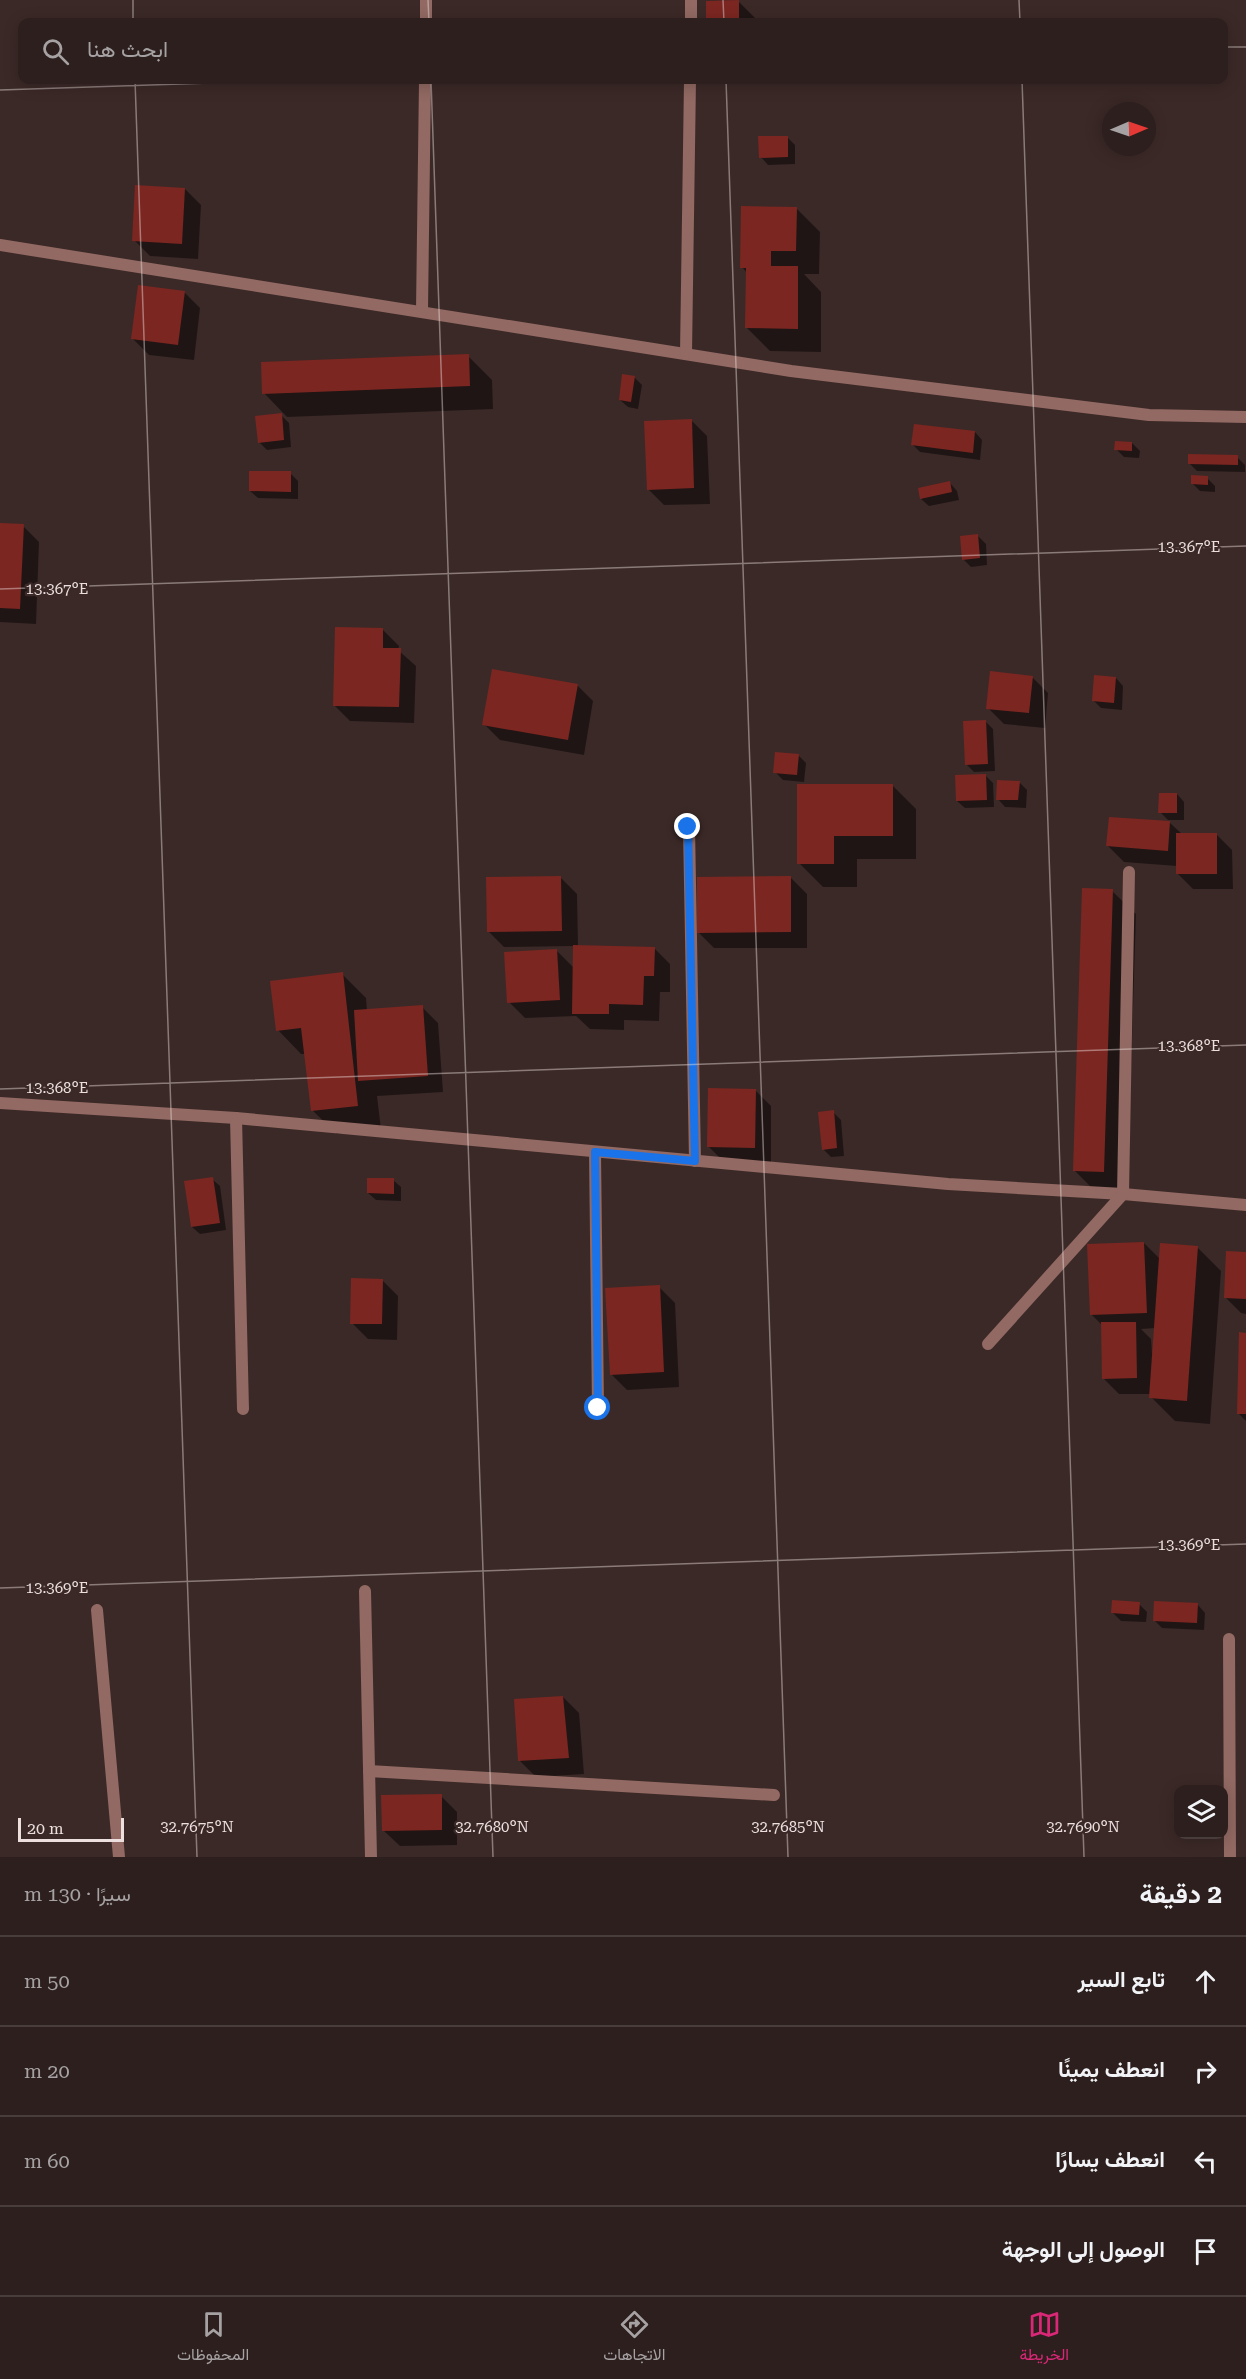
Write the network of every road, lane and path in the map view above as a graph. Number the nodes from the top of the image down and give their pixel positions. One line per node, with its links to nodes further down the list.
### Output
1 (426, 0): 3 (street)
2 (692, 0): 4 (street)
3 (426, 18)
4 (691, 18)
5 (425, 84): 8 (street)
6 (690, 84): 9 (street)
7 (0, 245): 8 (street)
8 (422, 311): 9 (street)
9 (686, 354): 10 (street)
10 (1246, 417)
11 (688, 827): 16 (street)
12 (1128, 872): 17 (street)
13 (0, 1103): 14 (street)
14 (236, 1118): 15 (street); 21 (street)
15 (595, 1152): 16 (street); 20 (street)
16 (695, 1161): 17 (street)
17 (1123, 1194): 18 (street); 19 (street)
18 (1246, 1205)
19 (988, 1344)
20 (598, 1408)
21 (243, 1409)
22 (365, 1591): 25 (street)
23 (97, 1610): 27 (street)
24 (1229, 1639): 29 (street)
25 (369, 1771): 26 (street); 28 (street)
26 (774, 1795)
27 (118, 1857)
28 (371, 1857)
29 (1230, 1857)

